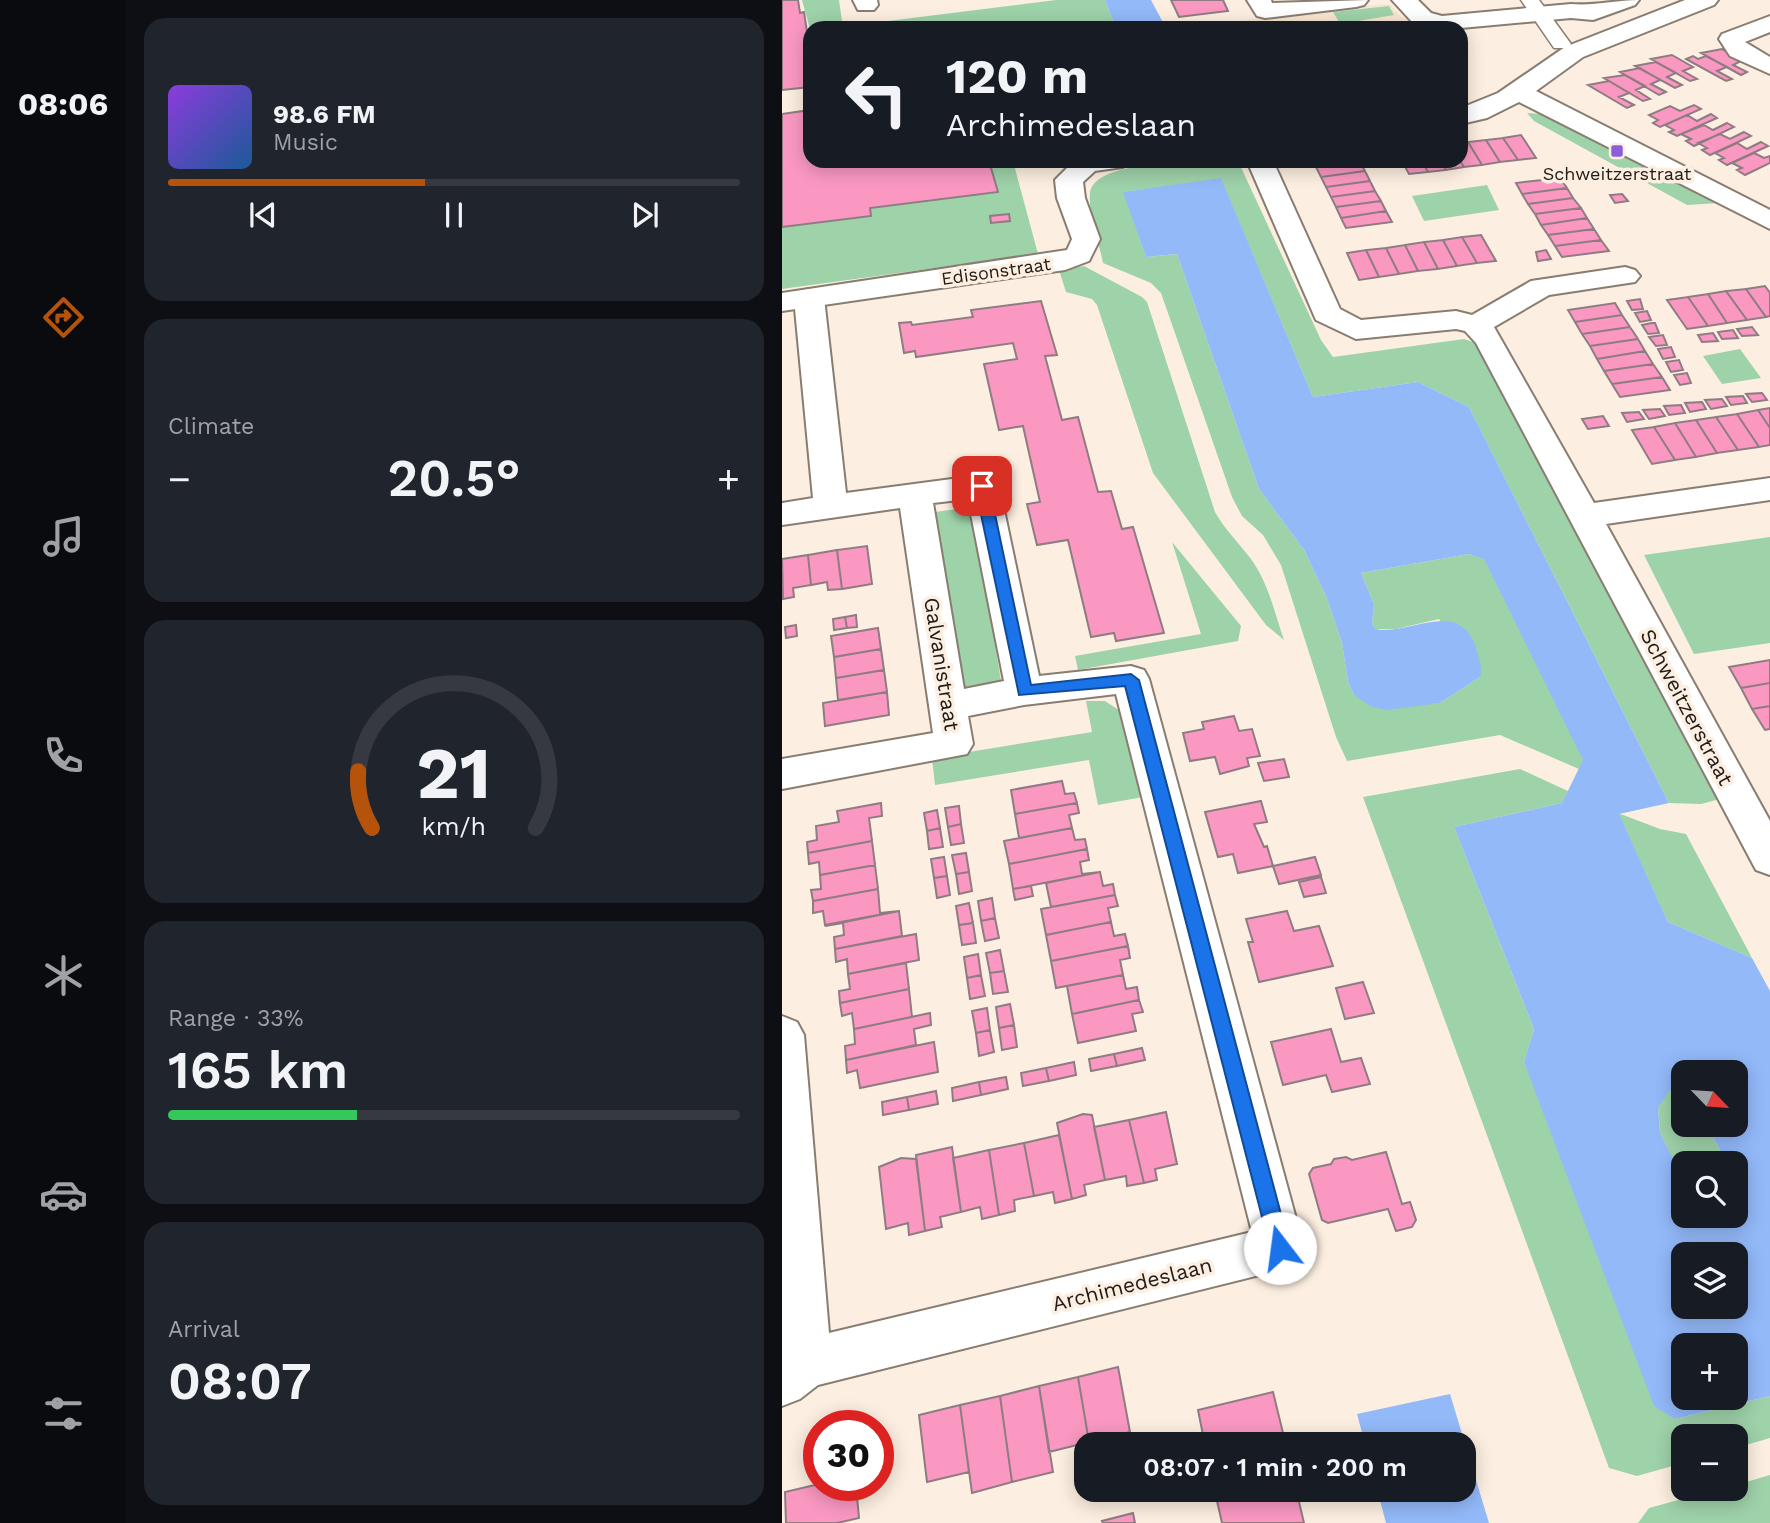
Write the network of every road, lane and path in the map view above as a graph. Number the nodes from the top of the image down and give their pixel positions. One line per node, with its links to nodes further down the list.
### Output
1 (1259, 0): 2 (street)
2 (1356, 0)
3 (1404, 0): 8 (street)
4 (1627, 0): 7 (street)
5 (1705, 0): 11 (street)
6 (1535, 7): 7 (street); 9 (street); 12 (street)
7 (1593, 13): 11 (street)
8 (1440, 21)
9 (1466, 21)
10 (1770, 23): 13 (street)
11 (1611, 37): 14 (street)
12 (1561, 44)
13 (1770, 67)
14 (1521, 93): 15 (street); 18 (street)
15 (1468, 115)
16 (1082, 168): 20 (street, Edisonstraat)
17 (1263, 168): 21 (street)
18 (1770, 221)
19 (1625, 276): 21 (street)
20 (795, 300): 24 (street)
21 (1476, 325): 26 (street, Schweitzerstraat)
22 (1770, 489): 26 (street)
23 (915, 495): 24 (street); 27 (street); 28 (street, Galvanistraat)
24 (831, 506): 25 (street)
25 (782, 513)
26 (1585, 516): 30 (street, Schweitzerstraat)
27 (1024, 691): 28 (street, Archimedeslaan); 33 (street, Archimedeslaan)
28 (948, 706): 29 (street, Galvanistraat)
29 (782, 774)
30 (1760, 822): 31 (street, Schweitzerstraat)
31 (1770, 859)
32 (782, 1035): 33 (street)
33 (794, 1372)

